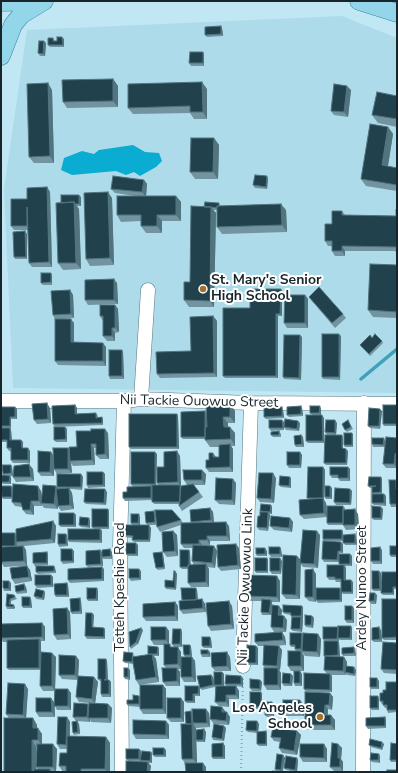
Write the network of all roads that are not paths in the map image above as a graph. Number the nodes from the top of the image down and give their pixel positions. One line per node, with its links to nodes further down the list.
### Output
1 (44, 1): 3 (main road); 5 (main road)
2 (359, 1): 4 (main road)
3 (1, 2)
4 (397, 13)
5 (1, 56)
6 (148, 290): 7 (street)
7 (141, 399): 9 (street, Nii Tackie Ouowuo Street); 10 (street, Nii Tackie Ouowuo Street)
8 (1, 401): 9 (street, Nii Tackie Ouowuo Street)
9 (124, 401): 14 (street, Tetteh Kpeshie Road)
10 (251, 403): 11 (street, Nii Tackie Ouowuo Street); 13 (street, Nii Tackie Owuowuo Link)
11 (364, 403): 12 (street, Nii Tackie Ouowuo Street); 15 (street, Ardey Nunoo Street)
12 (397, 404)
13 (243, 666)
14 (122, 772)
15 (363, 772)

